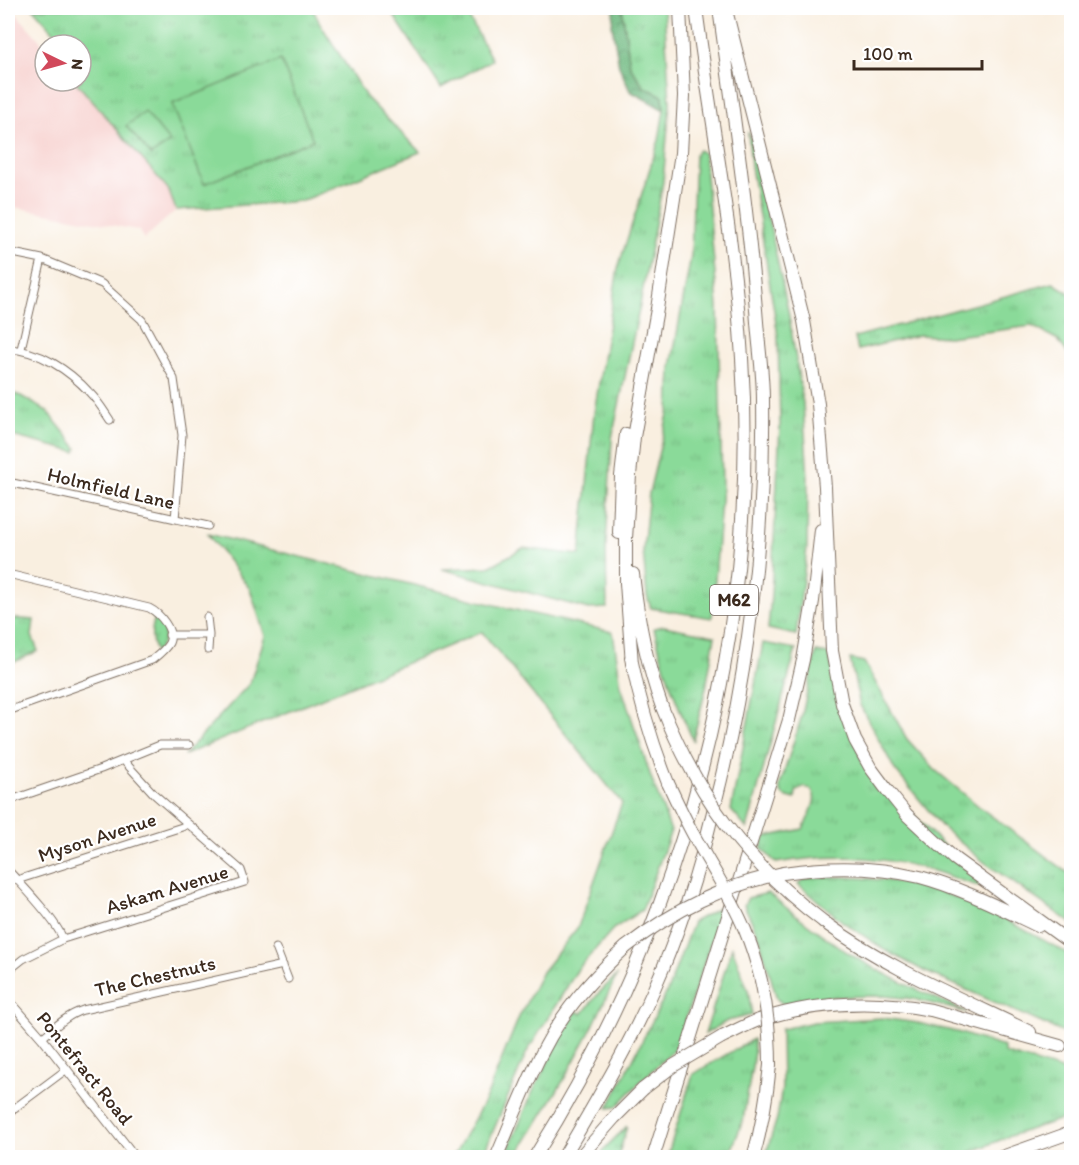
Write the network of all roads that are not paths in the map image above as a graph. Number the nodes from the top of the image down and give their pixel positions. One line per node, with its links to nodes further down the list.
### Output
1 (696, 8): 44 (highway, M62)
2 (719, 8): 45 (highway, M62)
3 (725, 8): 12 (highway)
4 (680, 10): 5 (highway)
5 (669, 236): 13 (highway); 21 (highway)
6 (8, 252): 7 (street)
7 (42, 259): 9 (street); 14 (street)
8 (8, 349): 9 (street)
9 (21, 350): 10 (street)
10 (110, 420)
11 (8, 482): 14 (street, Holmfield Lane)
12 (825, 487): 30 (highway); 47 (highway)
13 (628, 501): 21 (highway); 37 (highway, bridge)
14 (175, 519): 15 (street, Holmfield Lane)
15 (208, 526)
16 (8, 574): 18 (street)
17 (207, 617): 19 (street)
18 (170, 635): 19 (street); 22 (street)
19 (209, 635): 20 (street)
20 (208, 650)
21 (632, 664): 48 (highway, bridge)
22 (8, 711)
23 (189, 745): 24 (street)
24 (123, 760): 25 (street); 26 (street, Askam Avenue)
25 (8, 801)
26 (187, 824): 28 (street, Myson Avenue); 29 (street, Askam Avenue)
27 (8, 870): 28 (street)
28 (17, 880): 29 (street)
29 (63, 939): 33 (street, Askam Avenue)
30 (1068, 941): 43 (highway, bridge)
31 (276, 948): 32 (street)
32 (283, 965): 34 (street); 36 (street, The Chestnuts)
33 (8, 971)
34 (288, 979)
35 (8, 999): 36 (street, Pontefract Road)
36 (42, 1038): 38 (street, Pontefract Road)
37 (1066, 1049): 46 (highway, bridge)
38 (67, 1069): 39 (street); 42 (street, Pontefract Road)
39 (8, 1113)
40 (1071, 1132): 49 (highway)
41 (1071, 1155): 50 (highway)
42 (136, 1158)
43 (496, 1158)
44 (534, 1158)
45 (563, 1158)
46 (579, 1158)
47 (653, 1158)
48 (753, 1158)
49 (999, 1158)
50 (1064, 1158)

